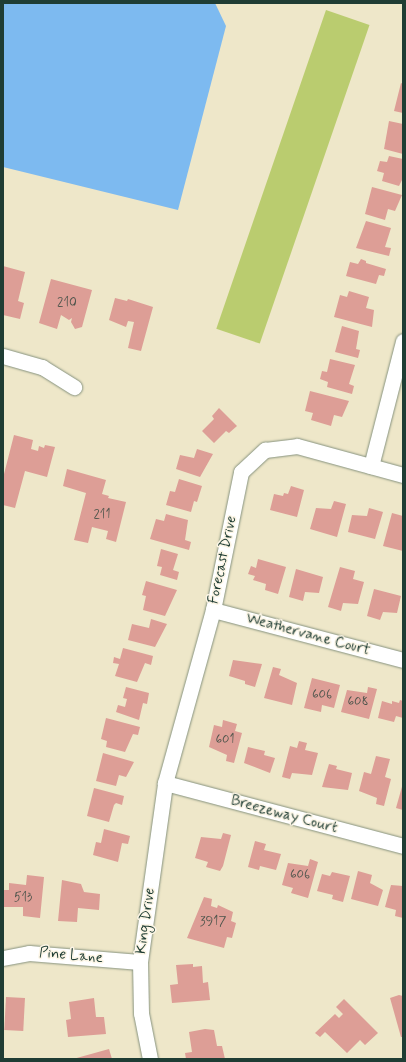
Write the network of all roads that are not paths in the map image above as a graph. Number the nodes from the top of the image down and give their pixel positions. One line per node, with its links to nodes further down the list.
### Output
1 (403, 341): 4 (street)
2 (3, 356): 3 (street)
3 (74, 387)
4 (371, 466): 5 (street, Forecast Drive); 6 (street, Forecast Drive)
5 (403, 475)
6 (213, 610): 7 (street, Weathervane Court); 8 (street, Forecast Drive)
7 (403, 660)
8 (165, 783): 9 (street, Breezeway Court); 11 (street, King Drive)
9 (403, 846)
10 (3, 958): 11 (street, Pine Lane)
11 (140, 962): 12 (street, King Drive)
12 (150, 1059)

